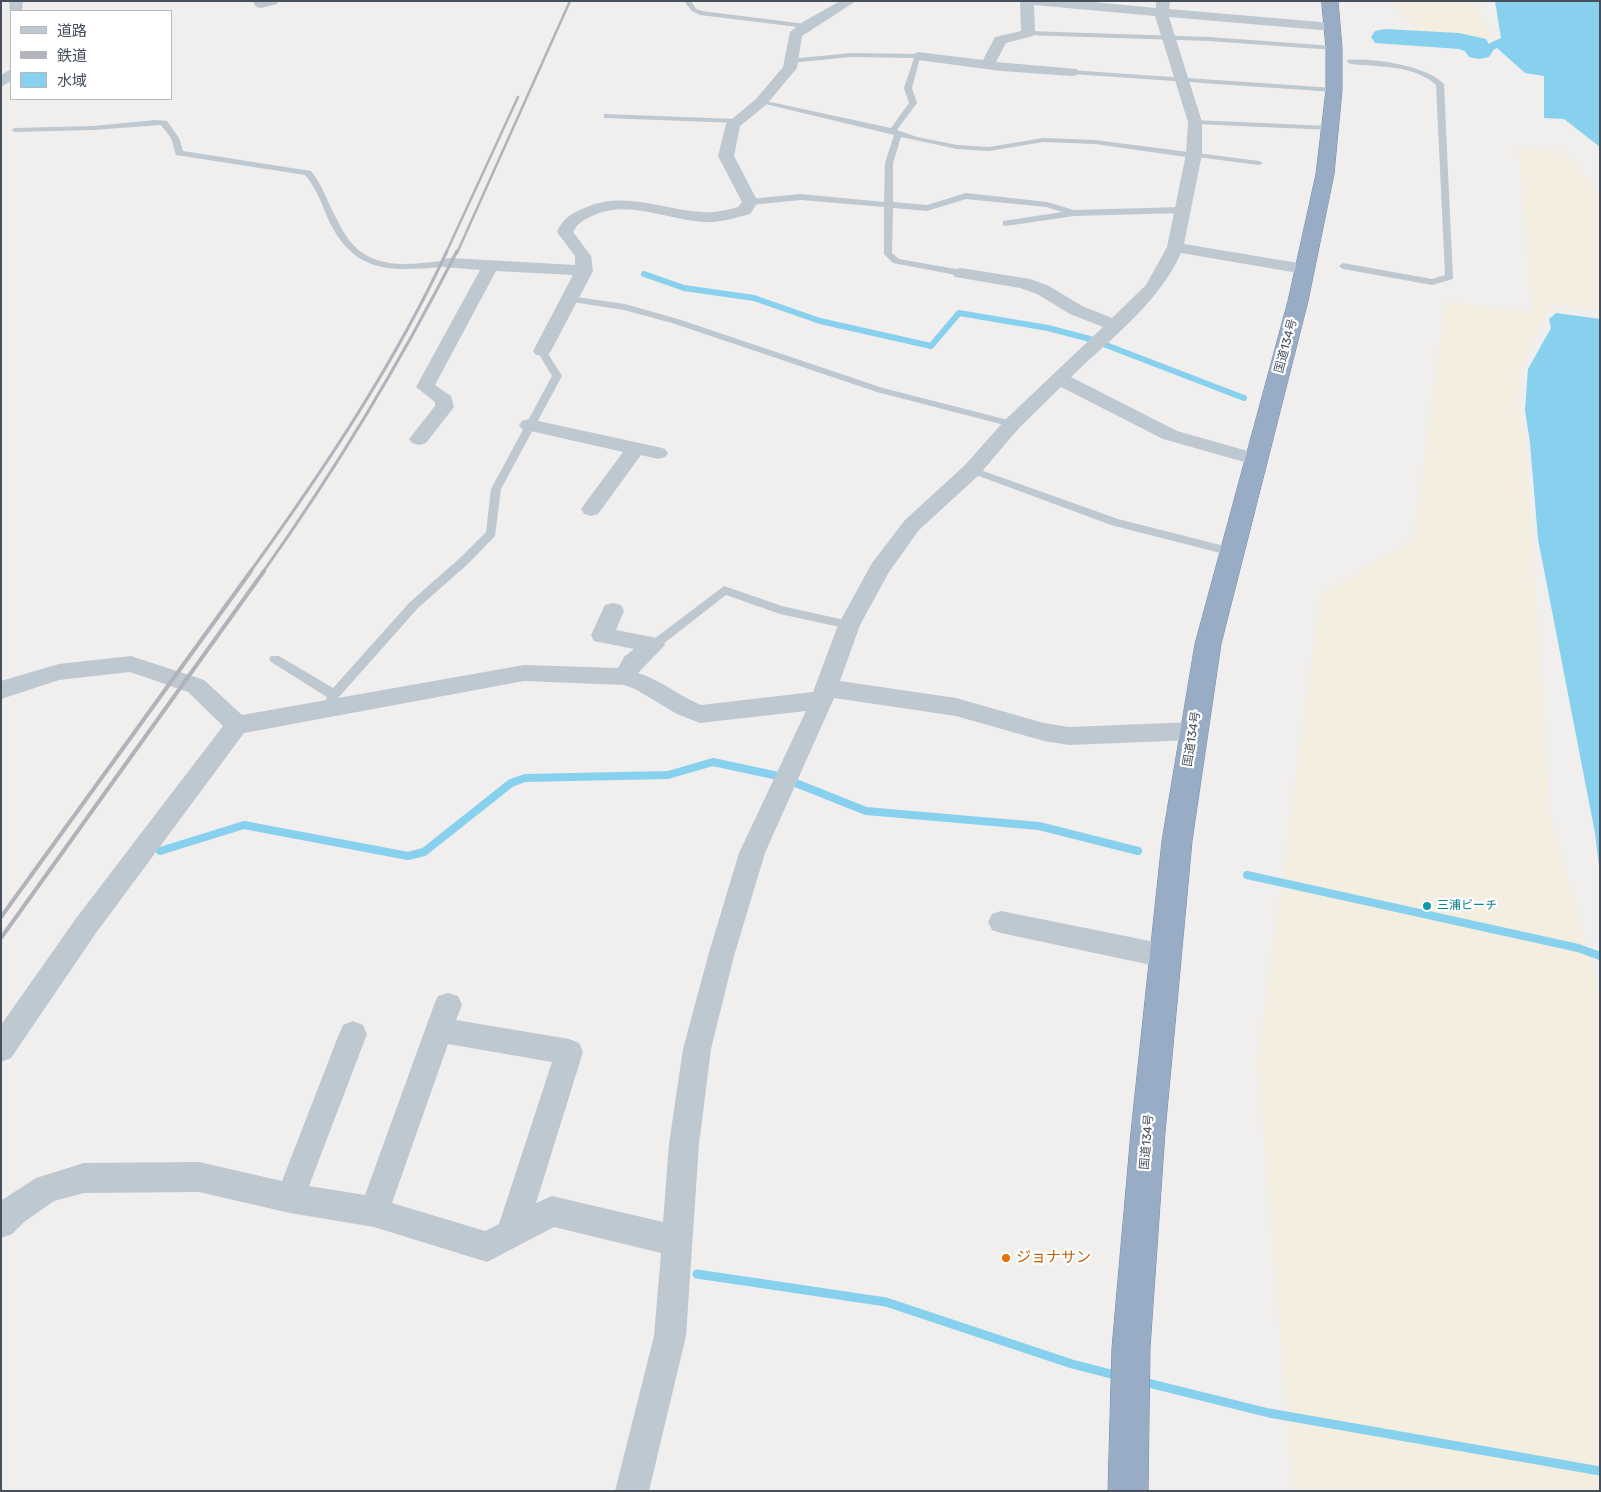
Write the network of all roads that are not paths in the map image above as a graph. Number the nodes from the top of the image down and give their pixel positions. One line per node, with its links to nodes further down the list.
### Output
1 (260, 1): 2 (street)
2 (272, 1)
3 (687, 1): 10 (lane)
4 (850, 1): 10 (street)
5 (1028, 1): 11 (street)
6 (1035, 1): 8 (street)
7 (1330, 1): 12 (highway, 国道134号)
8 (1056, 2): 9 (street)
9 (1162, 7): 12 (street); 13 (street)
10 (806, 26): 15 (street)
11 (1028, 33): 13 (lane); 17 (street)
12 (1333, 37): 13 (lane); 20 (highway, 国道134号)
13 (1170, 38): 19 (street)
14 (918, 56): 15 (lane); 17 (street); 27 (lane)
15 (790, 61): 21 (street)
16 (1351, 62): 38 (lane)
17 (988, 65): 18 (street)
18 (1072, 72): 19 (lane)
19 (1182, 79): 20 (lane); 24 (street)
20 (1334, 90): 25 (highway, 国道134号)
21 (761, 102): 23 (street); 27 (lane)
22 (608, 116): 23 (lane)
23 (736, 120): 30 (street)
24 (1195, 122): 25 (lane); 28 (street)
25 (1331, 128): 39 (highway, 国道134号)
26 (15, 130): 36 (lane)
27 (895, 133): 28 (lane); 31 (lane)
28 (1193, 155): 29 (lane); 32 (street)
29 (1259, 163)
30 (750, 202): 31 (lane); 40 (street)
31 (890, 206): 33 (lane); 41 (lane)
32 (1181, 210): 33 (lane); 35 (street)
33 (1074, 213): 34 (lane)
34 (1006, 223)
35 (1175, 247): 39 (street); 43 (street)
36 (450, 262): 37 (street)
37 (492, 265): 40 (street); 48 (street)
38 (1343, 266)
39 (1304, 269): 51 (highway, 国道134号)
40 (584, 271): 42 (street)
41 (961, 272): 43 (street)
42 (569, 299): 44 (street); 46 (lane)
43 (1114, 325): 45 (street)
44 (542, 351): 47 (lane)
45 (1060, 379): 46 (street); 51 (street)
46 (1012, 424): 52 (street)
47 (529, 426): 49 (street); 62 (lane)
48 (418, 439)
49 (636, 448): 50 (street); 53 (street)
50 (658, 453)
51 (1255, 459): 54 (highway, 国道134号)
52 (972, 470): 54 (lane); 56 (street)
53 (591, 509)
54 (1232, 552): 64 (highway, 国道134号)
55 (613, 610): 57 (street)
56 (849, 625): 57 (lane); 61 (street)
57 (654, 645): 59 (street)
58 (275, 659): 62 (lane)
59 (624, 677): 61 (street); 62 (street)
60 (1, 690): 63 (street)
61 (824, 694): 64 (street); 73 (street)
62 (331, 703): 63 (street)
63 (237, 725): 68 (street)
64 (1193, 732): 66 (highway, 国道134号)
65 (1001, 922): 66 (street)
66 (1165, 956): 75 (highway, 国道134号)
67 (354, 1034): 69 (street)
68 (1, 1049)
69 (290, 1198): 70 (street); 71 (street)
70 (374, 1212): 72 (street); 72 (street)
71 (1, 1223)
72 (511, 1234): 73 (street)
73 (677, 1239): 74 (street)
74 (632, 1491)
75 (1128, 1491)

